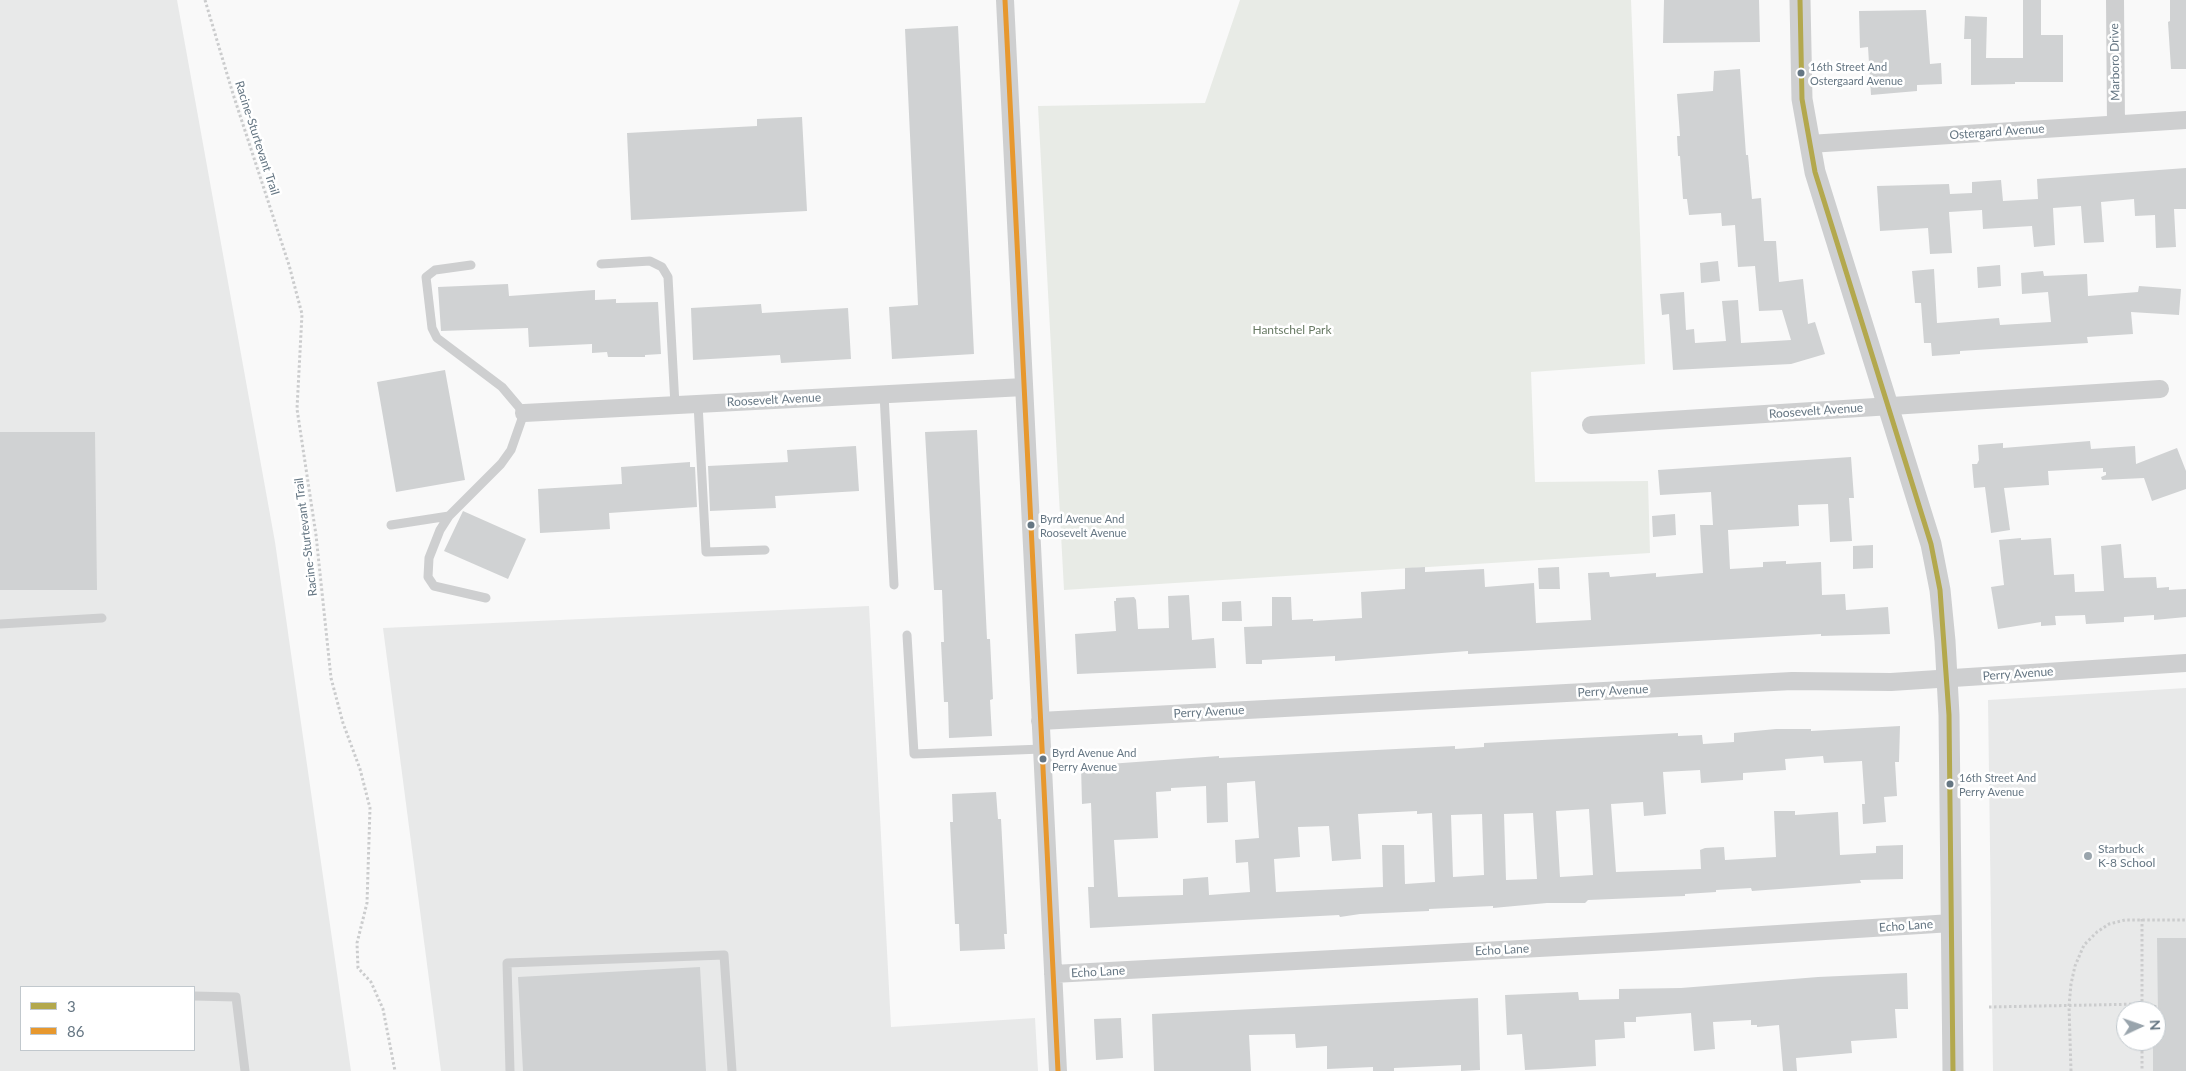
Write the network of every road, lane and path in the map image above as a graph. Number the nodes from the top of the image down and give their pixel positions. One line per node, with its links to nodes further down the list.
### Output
1 (205, 0): 41 (path, Racine-Sturtevant Trail)
2 (1005, 0): 10 (street)
3 (1800, 0): 7 (street)
4 (2115, 0): 6 (street, Marboro Drive)
5 (2186, 120): 6 (street, Ostergard Avenue)
6 (2116, 124): 7 (street, Ostergard Avenue)
7 (1809, 144): 15 (street)
8 (601, 264): 14 (lane)
9 (471, 265): 16 (lane)
10 (1024, 387): 12 (street, Roosevelt Avenue); 28 (street)
11 (2160, 389): 15 (street, Roosevelt Avenue)
12 (884, 394): 13 (street, Roosevelt Avenue); 21 (lane)
13 (698, 404): 14 (street, Roosevelt Avenue); 20 (lane)
14 (675, 405): 16 (street, Roosevelt Avenue)
15 (1889, 406): 17 (street, Roosevelt Avenue); 27 (street)
16 (524, 413): 18 (lane)
17 (1591, 425)
18 (449, 516): 19 (lane); 22 (lane)
19 (391, 525)
20 (765, 550)
21 (894, 585)
22 (486, 598)
23 (102, 618): 24 (lane)
24 (0, 624)
25 (907, 636): 29 (lane)
26 (2186, 663): 27 (street, Perry Avenue)
27 (1948, 678): 28 (street, Perry Avenue); 32 (street)
28 (1040, 721): 29 (street)
29 (1042, 749): 33 (street)
30 (2142, 919): 31 (path); 35 (path); 37 (path)
31 (2186, 920)
32 (1952, 923): 33 (street, Echo Lane); 45 (street)
33 (1053, 974): 44 (street)
34 (195, 996): 40 (lane)
35 (2142, 1001)
36 (2116, 1005): 37 (path)
37 (2069, 1006): 38 (path); 46 (path)
38 (1989, 1007)
39 (2142, 1051): 47 (path)
40 (245, 1071)
41 (395, 1071)
42 (510, 1071): 43 (lane)
43 (732, 1071)
44 (1058, 1071)
45 (1953, 1071)
46 (2071, 1071)
47 (2142, 1071)

